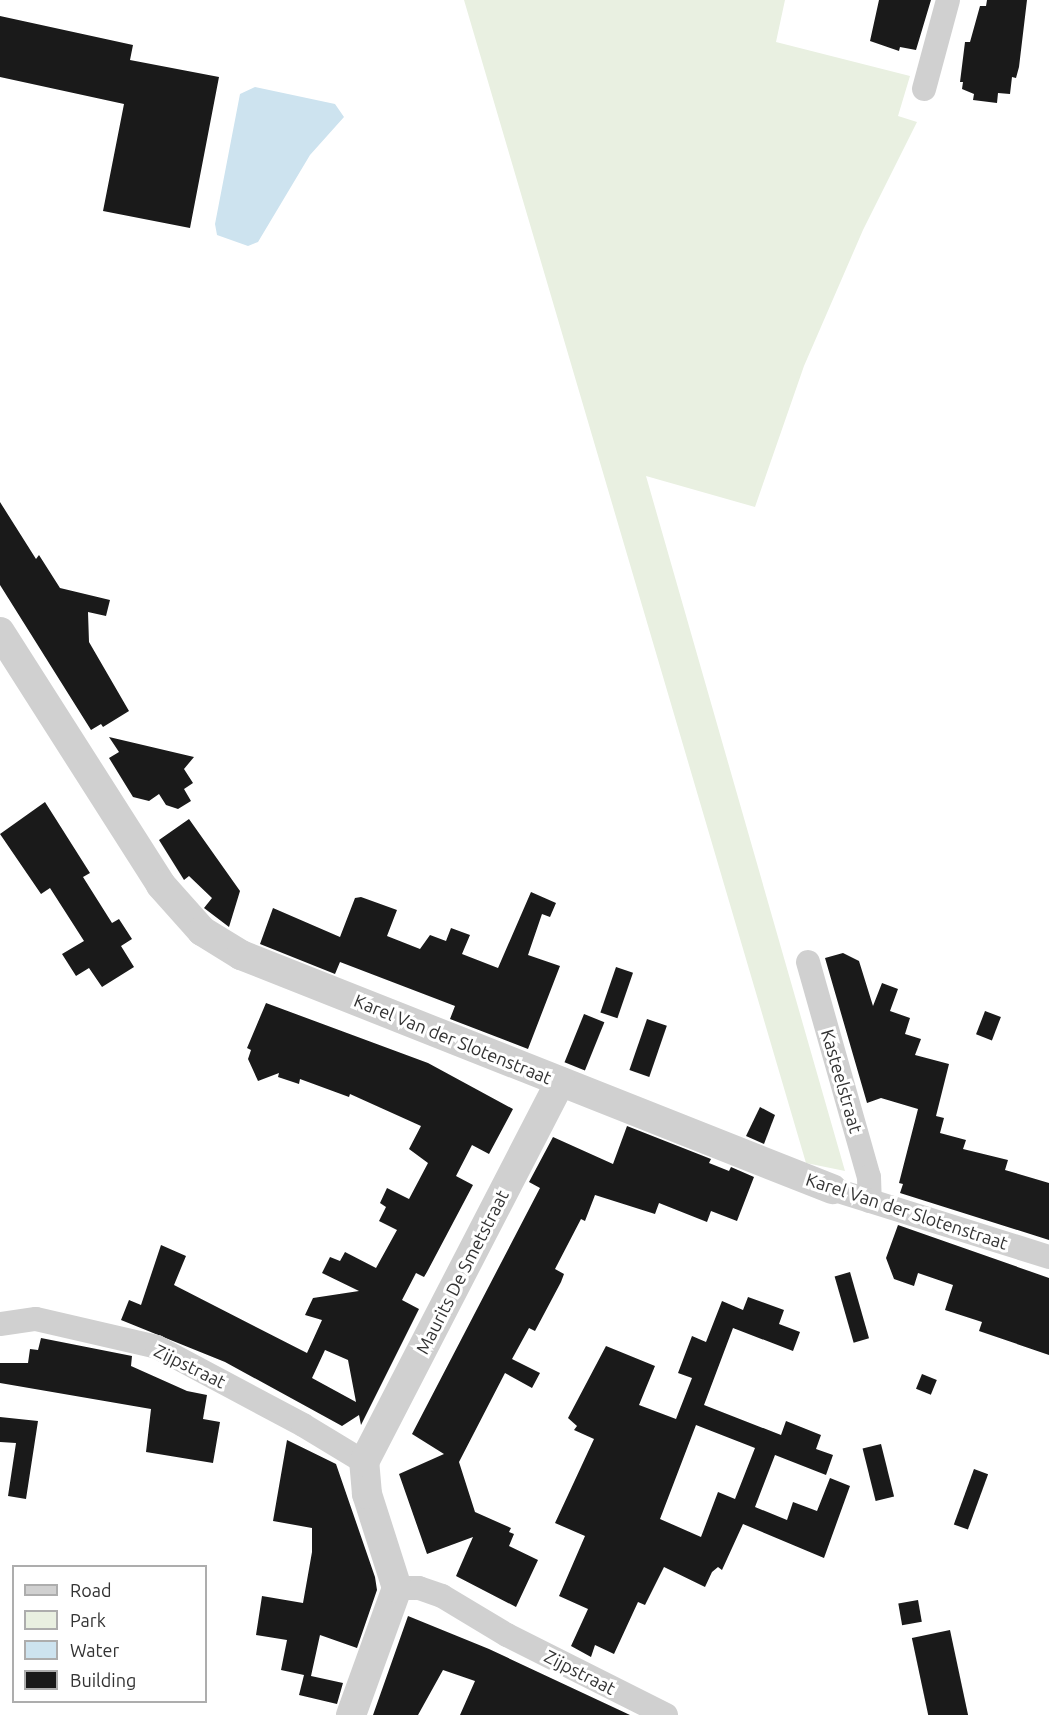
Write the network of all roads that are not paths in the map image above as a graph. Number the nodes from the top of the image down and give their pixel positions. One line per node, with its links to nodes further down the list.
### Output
1 (948, 0): 2 (street)
2 (924, 89)
3 (0, 632): 5 (street, Karel Van der Slotenstraat)
4 (808, 962): 7 (street, Kasteelstraat)
5 (560, 1082): 6 (street, Karel Van der Slotenstraat); 10 (street, Maurits De Smetstraat)
6 (832, 1189): 7 (street, Karel Van der Slotenstraat)
7 (870, 1201): 8 (street, Karel Van der Slotenstraat)
8 (1049, 1257)
9 (0, 1324): 10 (street, Zijpstraat)
10 (364, 1462): 11 (street)
11 (397, 1588): 12 (street); 13 (street, Zijpstraat)
12 (351, 1715)
13 (666, 1715)

